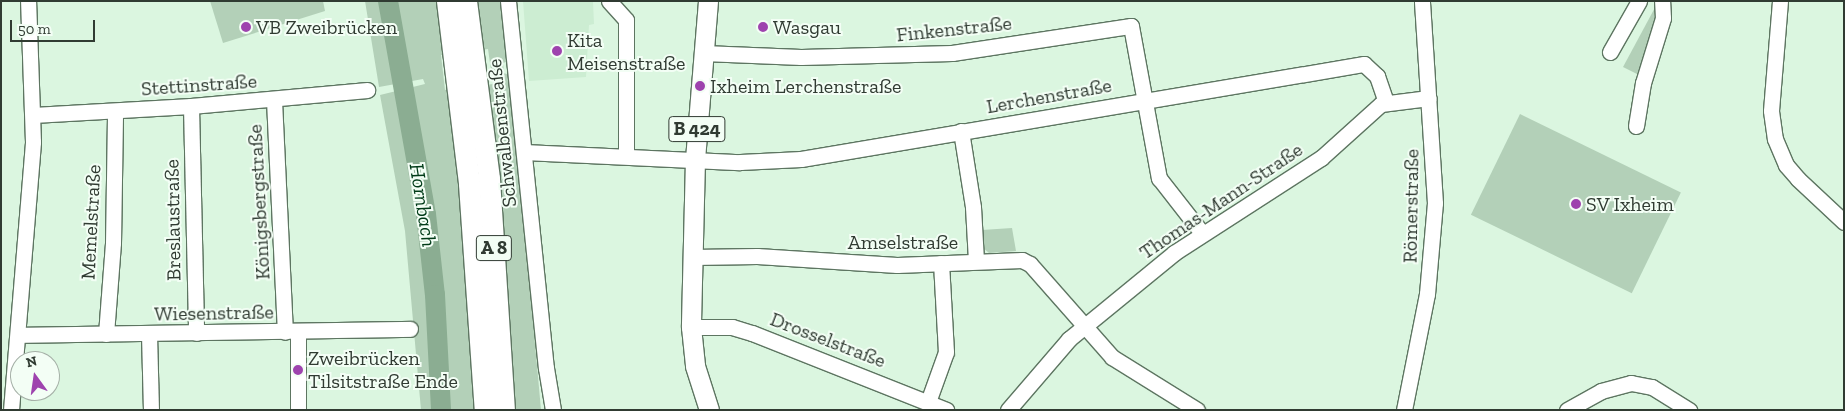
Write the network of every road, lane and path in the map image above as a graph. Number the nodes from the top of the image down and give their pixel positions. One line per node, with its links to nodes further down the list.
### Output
1 (28, 1): 22 (street)
2 (447, 1): 11 (highway, A 8)
3 (466, 1): 11 (highway, A 8)
4 (508, 1): 25 (street, Schwalbenstraße)
5 (708, 1): 13 (main road, B 424)
6 (1422, 1): 16 (street, Römerstraße)
7 (1639, 1): 12 (street)
8 (1662, 1): 23 (street)
9 (1780, 1): 28 (street)
10 (613, 4): 26 (street)
11 (465, 52): 14 (highway, A 8)
12 (1610, 52)
13 (703, 53): 18 (street, Finkenstraße); 27 (main road, B 424)
14 (469, 87): 45 (highway, A 8); 46 (highway, A 8)
15 (367, 90): 17 (street, Stettinstraße)
16 (1429, 98): 19 (street); 52 (street, Römerstraße)
17 (274, 100): 20 (street, Stettinstraße); 36 (street, Königsbergstraße)
18 (1146, 100): 19 (street, Lerchenstraße); 24 (street, Lerchenstraße); 29 (street)
19 (1386, 102): 29 (street, Thomas-Mann-Straße)
20 (191, 106): 21 (street, Stettinstraße); 37 (street, Breslaustraße)
21 (115, 112): 22 (street, Stettinstraße); 38 (street, Memelstraße)
22 (33, 115): 40 (street)
23 (1636, 126)
24 (961, 131): 27 (street, Lerchenstraße); 31 (street)
25 (524, 152): 26 (street, Lerchenstraße); 47 (street, Schwalbenstraße)
26 (626, 155): 27 (street, Lerchenstraße)
27 (695, 159): 30 (main road, B 424)
28 (1842, 216)
29 (1202, 233): 34 (street, Thomas-Mann-Straße)
30 (692, 257): 32 (street, Amselstraße); 33 (main road, B 424)
31 (976, 260): 32 (street, Amselstraße); 34 (street, Amselstraße)
32 (942, 263): 41 (street)
33 (691, 327): 41 (street, Drosselstraße); 48 (main road, B 424)
34 (1083, 327): 50 (street, Thomas-Mann-Straße); 51 (street, Amselstraße)
35 (410, 329): 36 (street, Wiesenstraße)
36 (292, 332): 37 (street, Wiesenstraße); 44 (street, Königsbergstraße)
37 (196, 333): 39 (street, Wiesenstraße)
38 (106, 334): 39 (street, Wiesenstraße); 40 (street, Wiesenstraße)
39 (149, 334): 43 (street)
40 (18, 335): 42 (street)
41 (928, 402): 49 (street, Drosselstraße)
42 (11, 410)
43 (150, 410)
44 (298, 410)
45 (485, 410)
46 (504, 410)
47 (553, 410)
48 (709, 410)
49 (946, 410)
50 (1008, 410)
51 (1196, 410)
52 (1404, 410)
53 (1567, 410): 54 (street)
54 (1689, 410)

